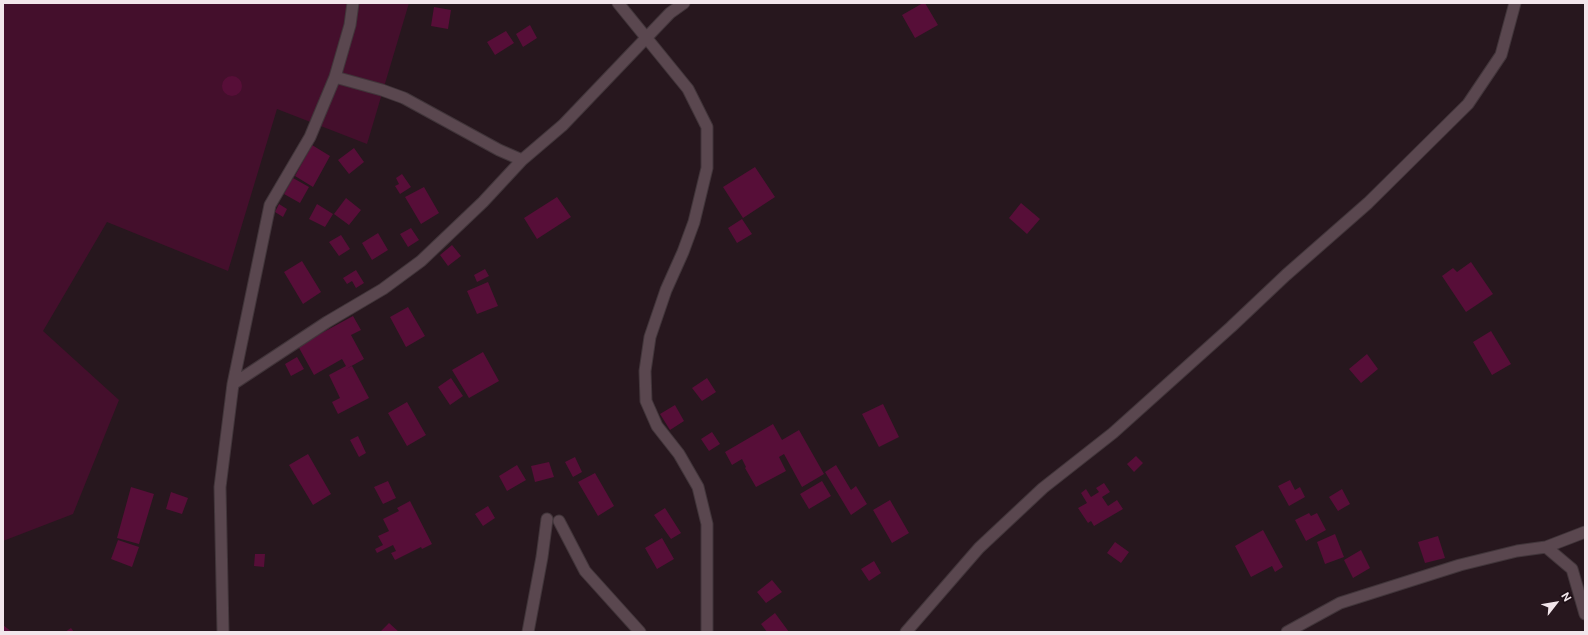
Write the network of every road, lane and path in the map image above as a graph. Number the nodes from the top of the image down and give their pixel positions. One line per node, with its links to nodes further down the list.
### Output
1 (353, 3): 6 (street)
2 (618, 3): 5 (street)
3 (684, 3): 5 (street)
4 (1513, 6): 18 (street)
5 (647, 38): 7 (street); 17 (street)
6 (335, 77): 7 (street); 8 (street)
7 (522, 160): 8 (street)
8 (233, 384): 14 (street)
9 (547, 518): 15 (street)
10 (559, 521): 16 (street)
11 (1585, 532): 12 (street)
12 (1546, 547): 13 (street); 19 (street)
13 (1585, 614)
14 (223, 632)
15 (528, 632)
16 (640, 632)
17 (707, 632)
18 (906, 632)
19 (1287, 632)

